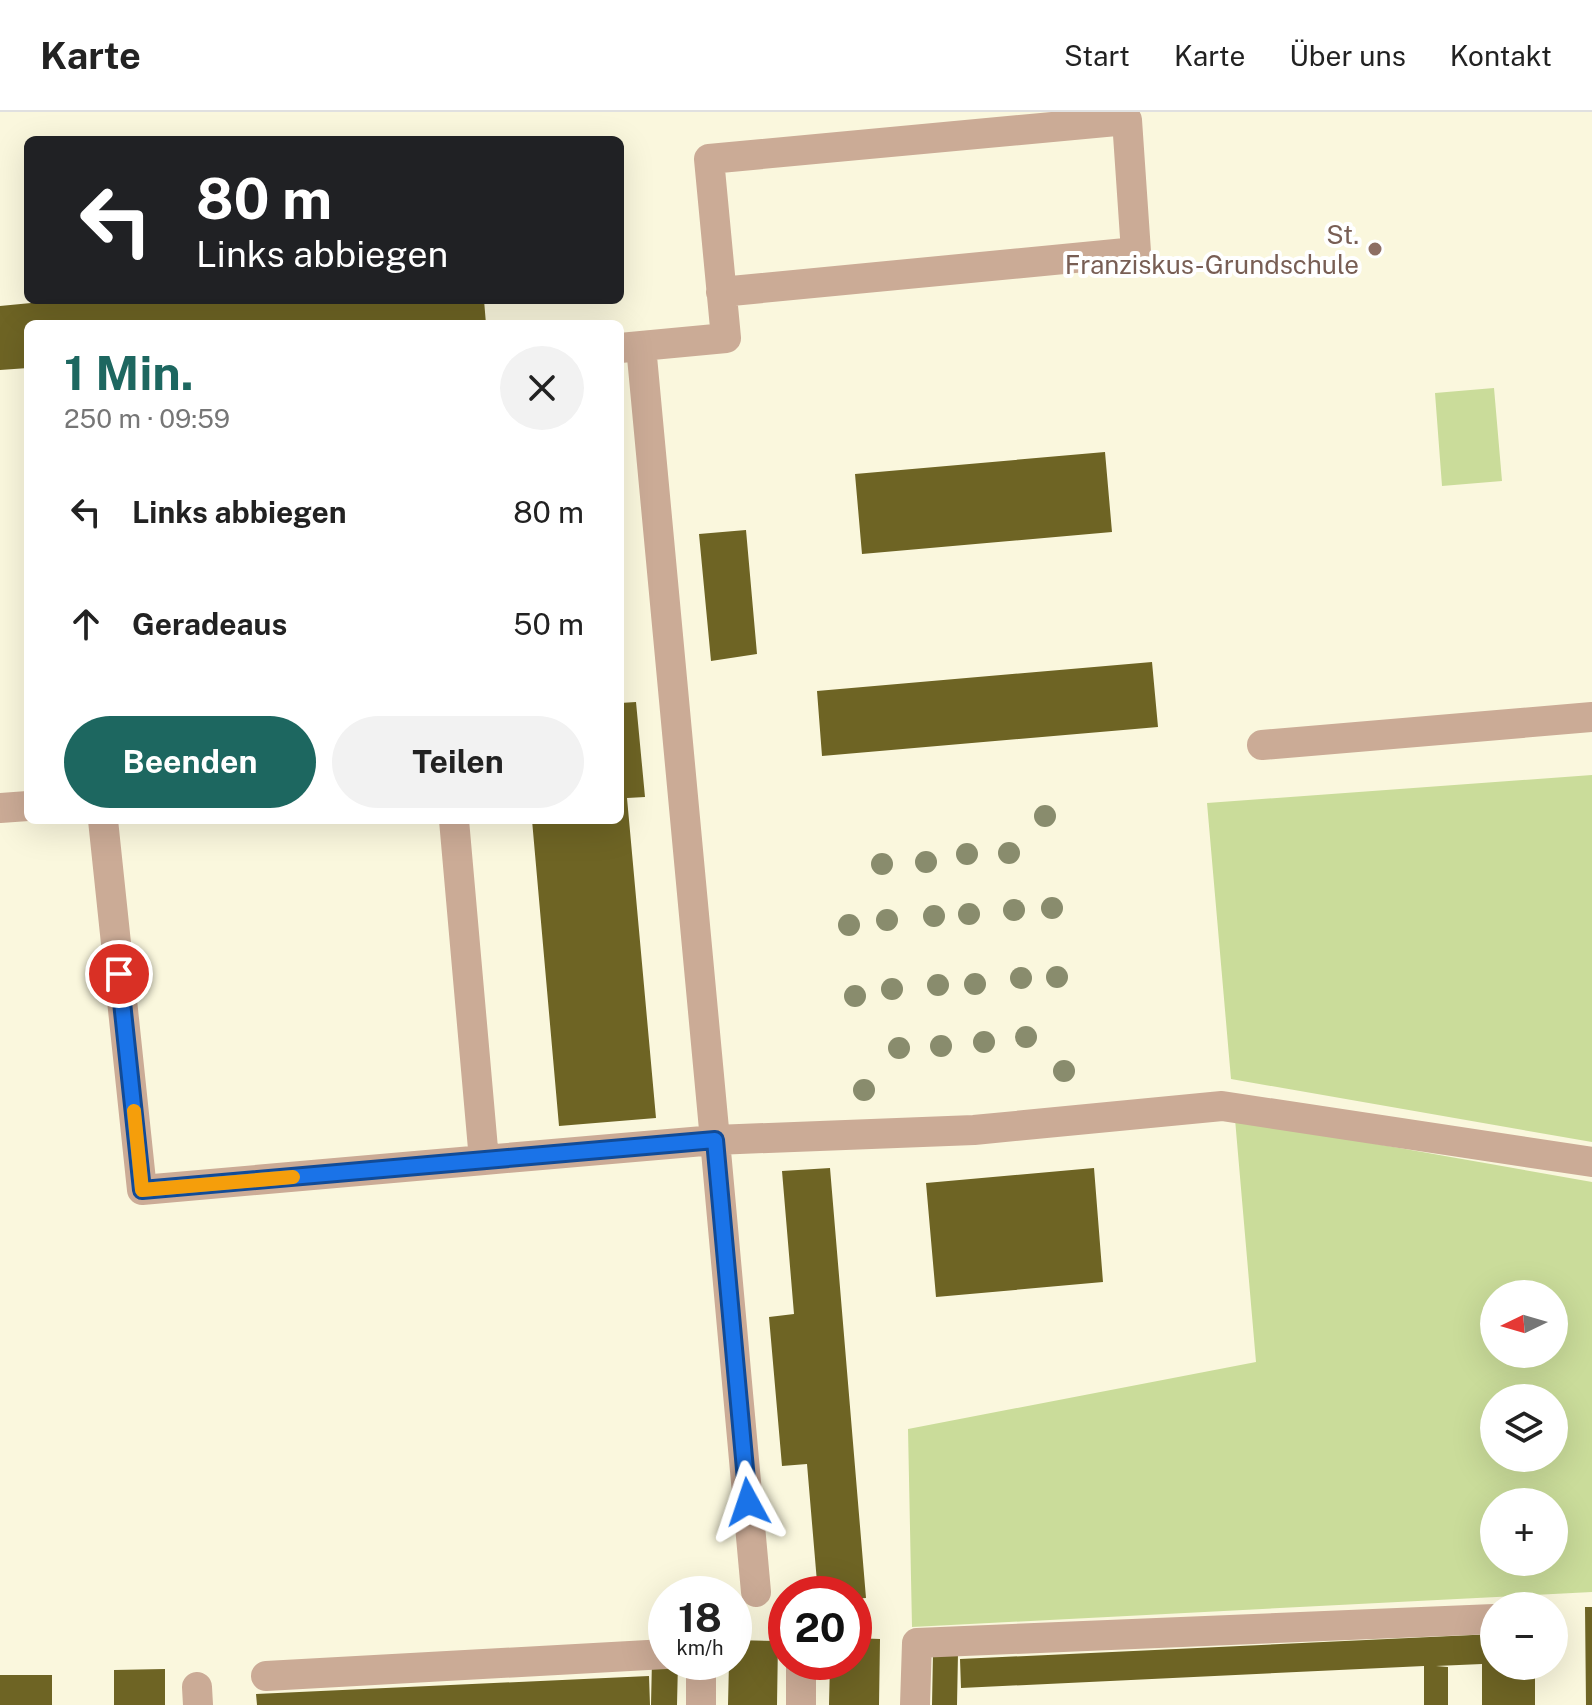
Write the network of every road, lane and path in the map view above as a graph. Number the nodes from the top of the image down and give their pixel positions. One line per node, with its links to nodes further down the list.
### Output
1 (721, 292): 1 (street); 2 (street)
2 (630, 347): 9 (street)
3 (1592, 717): 4 (street)
4 (1262, 745)
5 (24, 806): 6 (street)
6 (0, 808)
7 (103, 824): 10 (street)
8 (454, 824): 10 (street)
9 (715, 1140): 10 (street); 11 (street); 12 (street)
10 (484, 1160)
11 (1592, 1162)
12 (756, 1592)
13 (1480, 1620): 20 (street)
14 (648, 1655): 15 (street)
15 (266, 1676)
16 (701, 1680): 18 (street)
17 (801, 1680): 19 (street)
18 (701, 1705)
19 (801, 1705)
20 (915, 1705)

